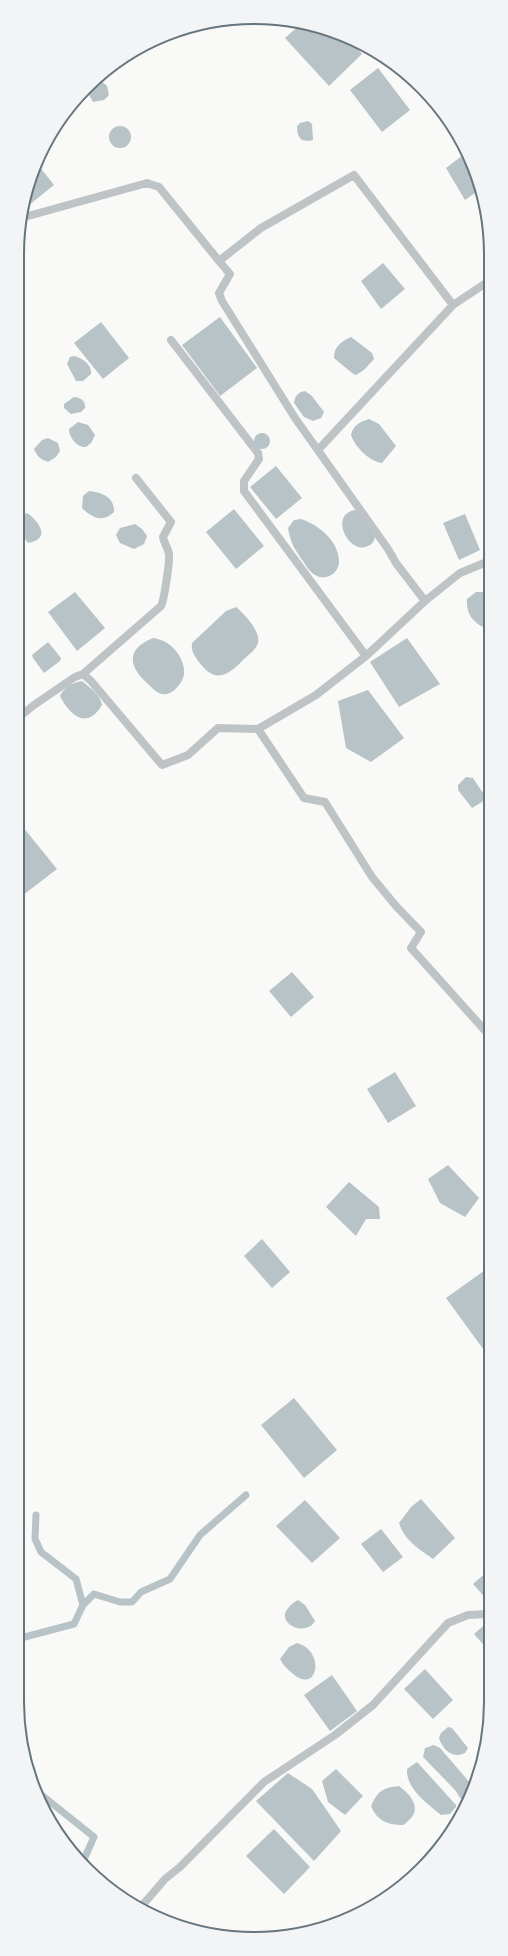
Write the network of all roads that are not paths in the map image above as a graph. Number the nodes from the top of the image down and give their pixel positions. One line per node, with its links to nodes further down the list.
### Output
1 (27, 216): 2 (street)
2 (219, 261): 4 (street); 6 (street)
3 (484, 284): 4 (street)
4 (453, 305): 6 (street)
5 (171, 340): 10 (street)
6 (318, 450): 9 (street)
7 (136, 478): 11 (street)
8 (484, 563): 9 (street)
9 (425, 601): 10 (street)
10 (366, 656): 13 (street)
11 (83, 674): 12 (street); 13 (street)
12 (24, 713)
13 (258, 730): 14 (street)
14 (484, 1029)
15 (484, 1614): 16 (street)
16 (144, 1904)

